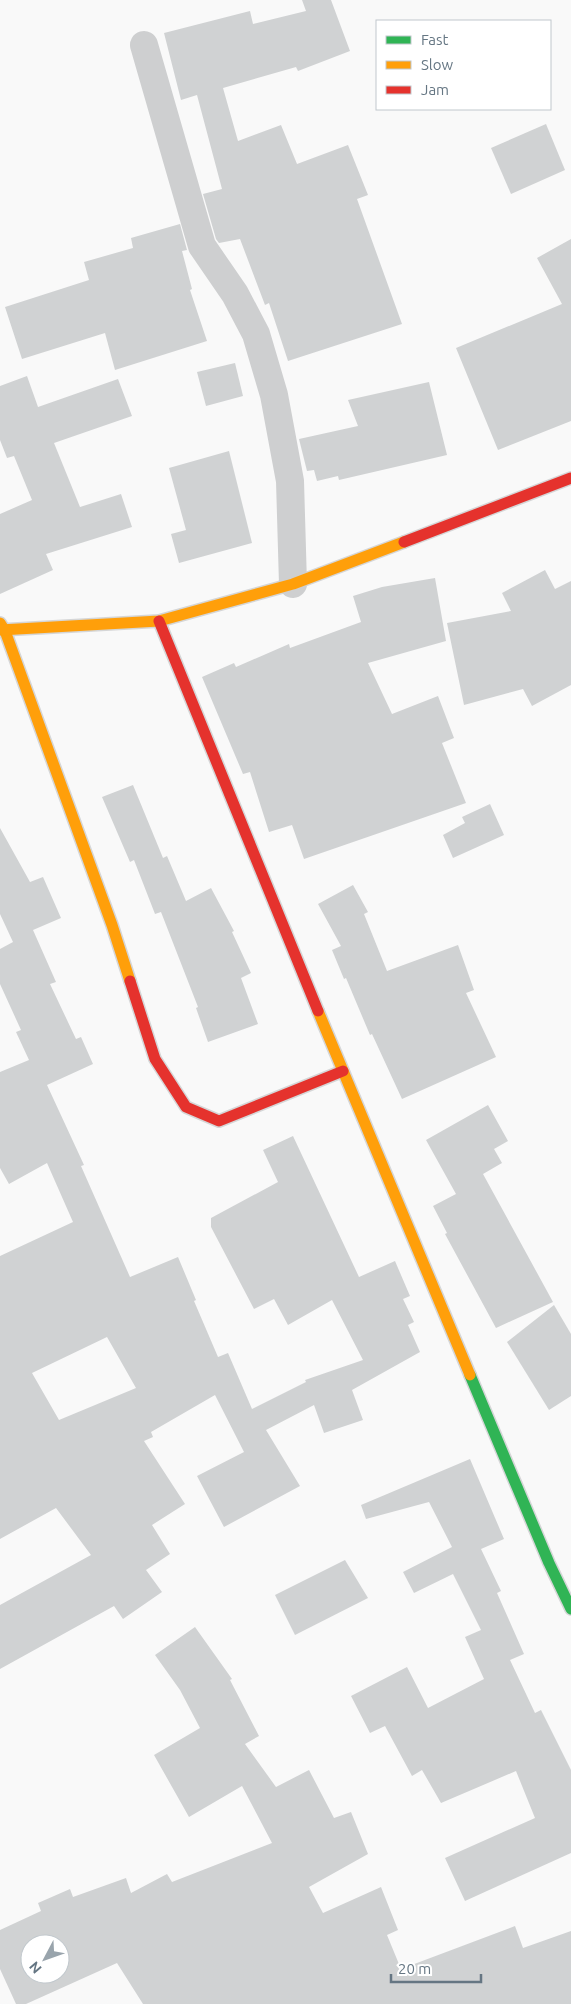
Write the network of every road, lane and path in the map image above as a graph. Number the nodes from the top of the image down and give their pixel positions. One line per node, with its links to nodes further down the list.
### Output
1 (144, 45): 3 (street)
2 (571, 478): 3 (main road)
3 (292, 584): 4 (main road)
4 (159, 621): 5 (main road); 6 (main road)
5 (2, 628): 6 (main road)
6 (343, 1071): 7 (main road)
7 (571, 1608)

